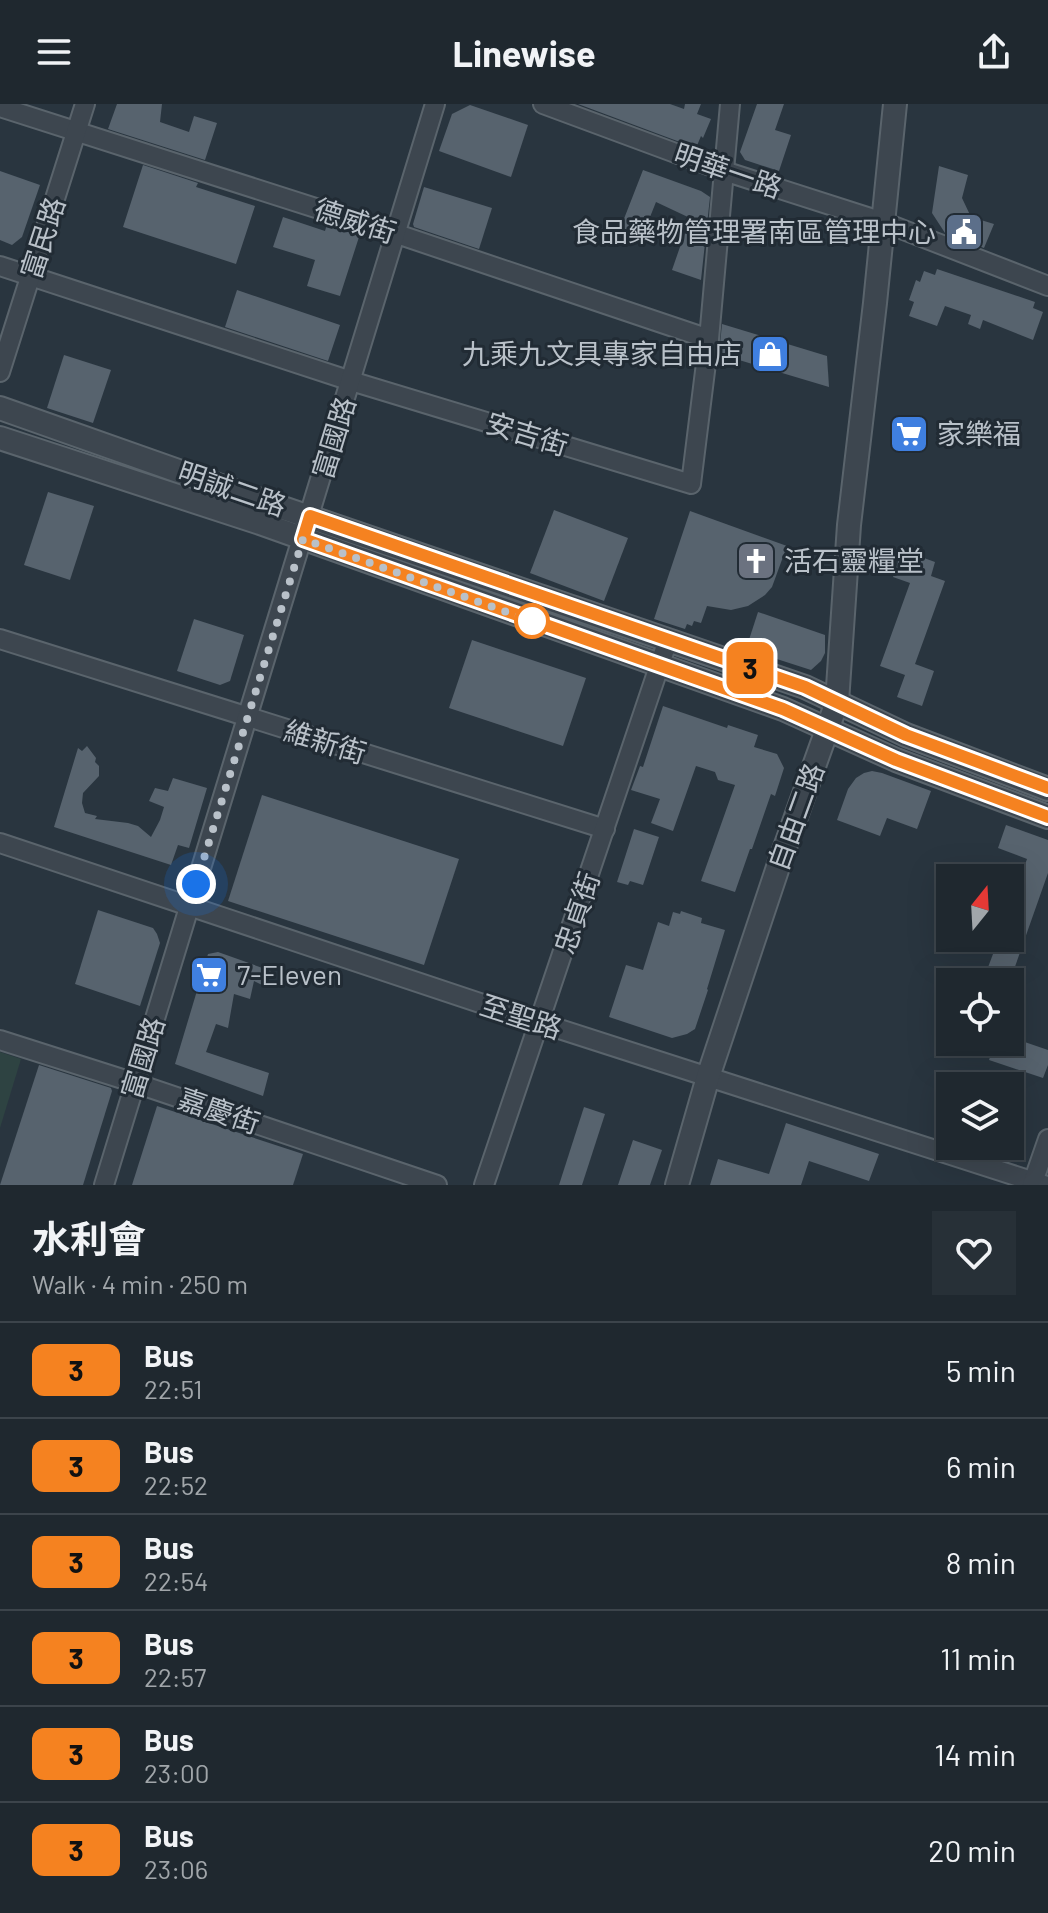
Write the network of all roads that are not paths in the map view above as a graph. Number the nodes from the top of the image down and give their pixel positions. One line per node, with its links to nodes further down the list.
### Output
1 (85, 104): 7 (street, 富民路)
2 (435, 104): 10 (street, 富國路)
3 (543, 104): 8 (street, 明華一路)
4 (730, 104): 8 (street, 安吉街)
5 (895, 104): 9 (street, 自由二路)
6 (0, 107): 7 (street, 德威街)
7 (77, 132): 10 (street, 德威街); 12 (street, 富民路)
8 (724, 171): 9 (street, 明華一路); 14 (street, 安吉街)
9 (883, 222): 13 (street, 明華一路); 24 (street, 自由二路)
10 (397, 234): 14 (street, 德威街); 16 (street, 富國路)
11 (0, 266): 12 (street, 安吉街)
12 (31, 276): 15 (street, 富民路); 16 (street, 安吉街)
13 (1048, 286)
14 (709, 339): 16 (street, 安吉街)
15 (0, 372)
16 (351, 381): 19 (street, 富國路)
17 (0, 408): 19 (street, 明誠二路)
18 (0, 438): 20 (street, 明誠二路)
19 (310, 516): 20 (street, 富國路); 22 (street, 明誠二路)
20 (303, 539): 23 (street, 明誠二路); 25 (street, 富國路)
21 (0, 639): 25 (street, 維新街)
22 (668, 640): 23 (street, 忠貞街); 24 (street, 明誠二路)
23 (659, 666): 26 (street, 明誠二路); 29 (street, 忠貞街)
24 (837, 702): 26 (street, 自由二路); 27 (street, 明誠二路)
25 (247, 718): 29 (street, 維新街); 31 (street, 富國路)
26 (829, 729): 28 (street, 明誠二路); 34 (street, 自由二路)
27 (1048, 789)
28 (1048, 817)
29 (605, 829): 32 (street, 忠貞街)
30 (0, 843): 31 (street, 至聖路)
31 (190, 905): 32 (street, 至聖路); 35 (street, 富國路)
32 (539, 1023): 34 (street, 至聖路); 40 (street, 忠貞街)
33 (0, 1040): 35 (street, 嘉慶街)
34 (708, 1077): 37 (street, 至聖路); 41 (street, 自由二路)
35 (135, 1083): 38 (street, 富國路); 39 (street, 嘉慶街)
36 (1048, 1139): 37 (street)
37 (1037, 1184)
38 (104, 1185)
39 (437, 1185)
40 (484, 1185)
41 (677, 1185)

